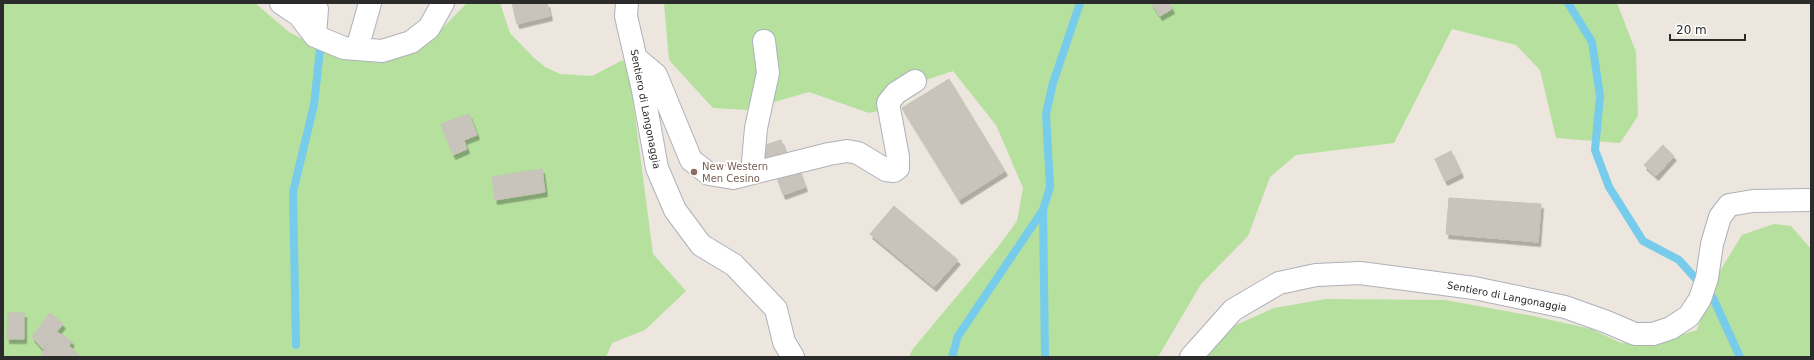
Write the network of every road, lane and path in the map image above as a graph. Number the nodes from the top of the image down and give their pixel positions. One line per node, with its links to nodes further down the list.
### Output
1 (281, 3): 6 (street)
2 (314, 3): 6 (street)
3 (370, 3): 8 (street)
4 (443, 3): 8 (street)
5 (627, 3): 9 (street, Sentiero di Langonaggia)
6 (315, 36): 8 (street)
7 (764, 42): 11 (street)
8 (357, 49)
9 (637, 59): 11 (street); 13 (street, Sentiero di Langonaggia)
10 (915, 81): 11 (street)
11 (752, 173)
12 (1811, 200): 14 (street, Sentiero di Langonaggia)
13 (793, 357)
14 (1191, 357)

